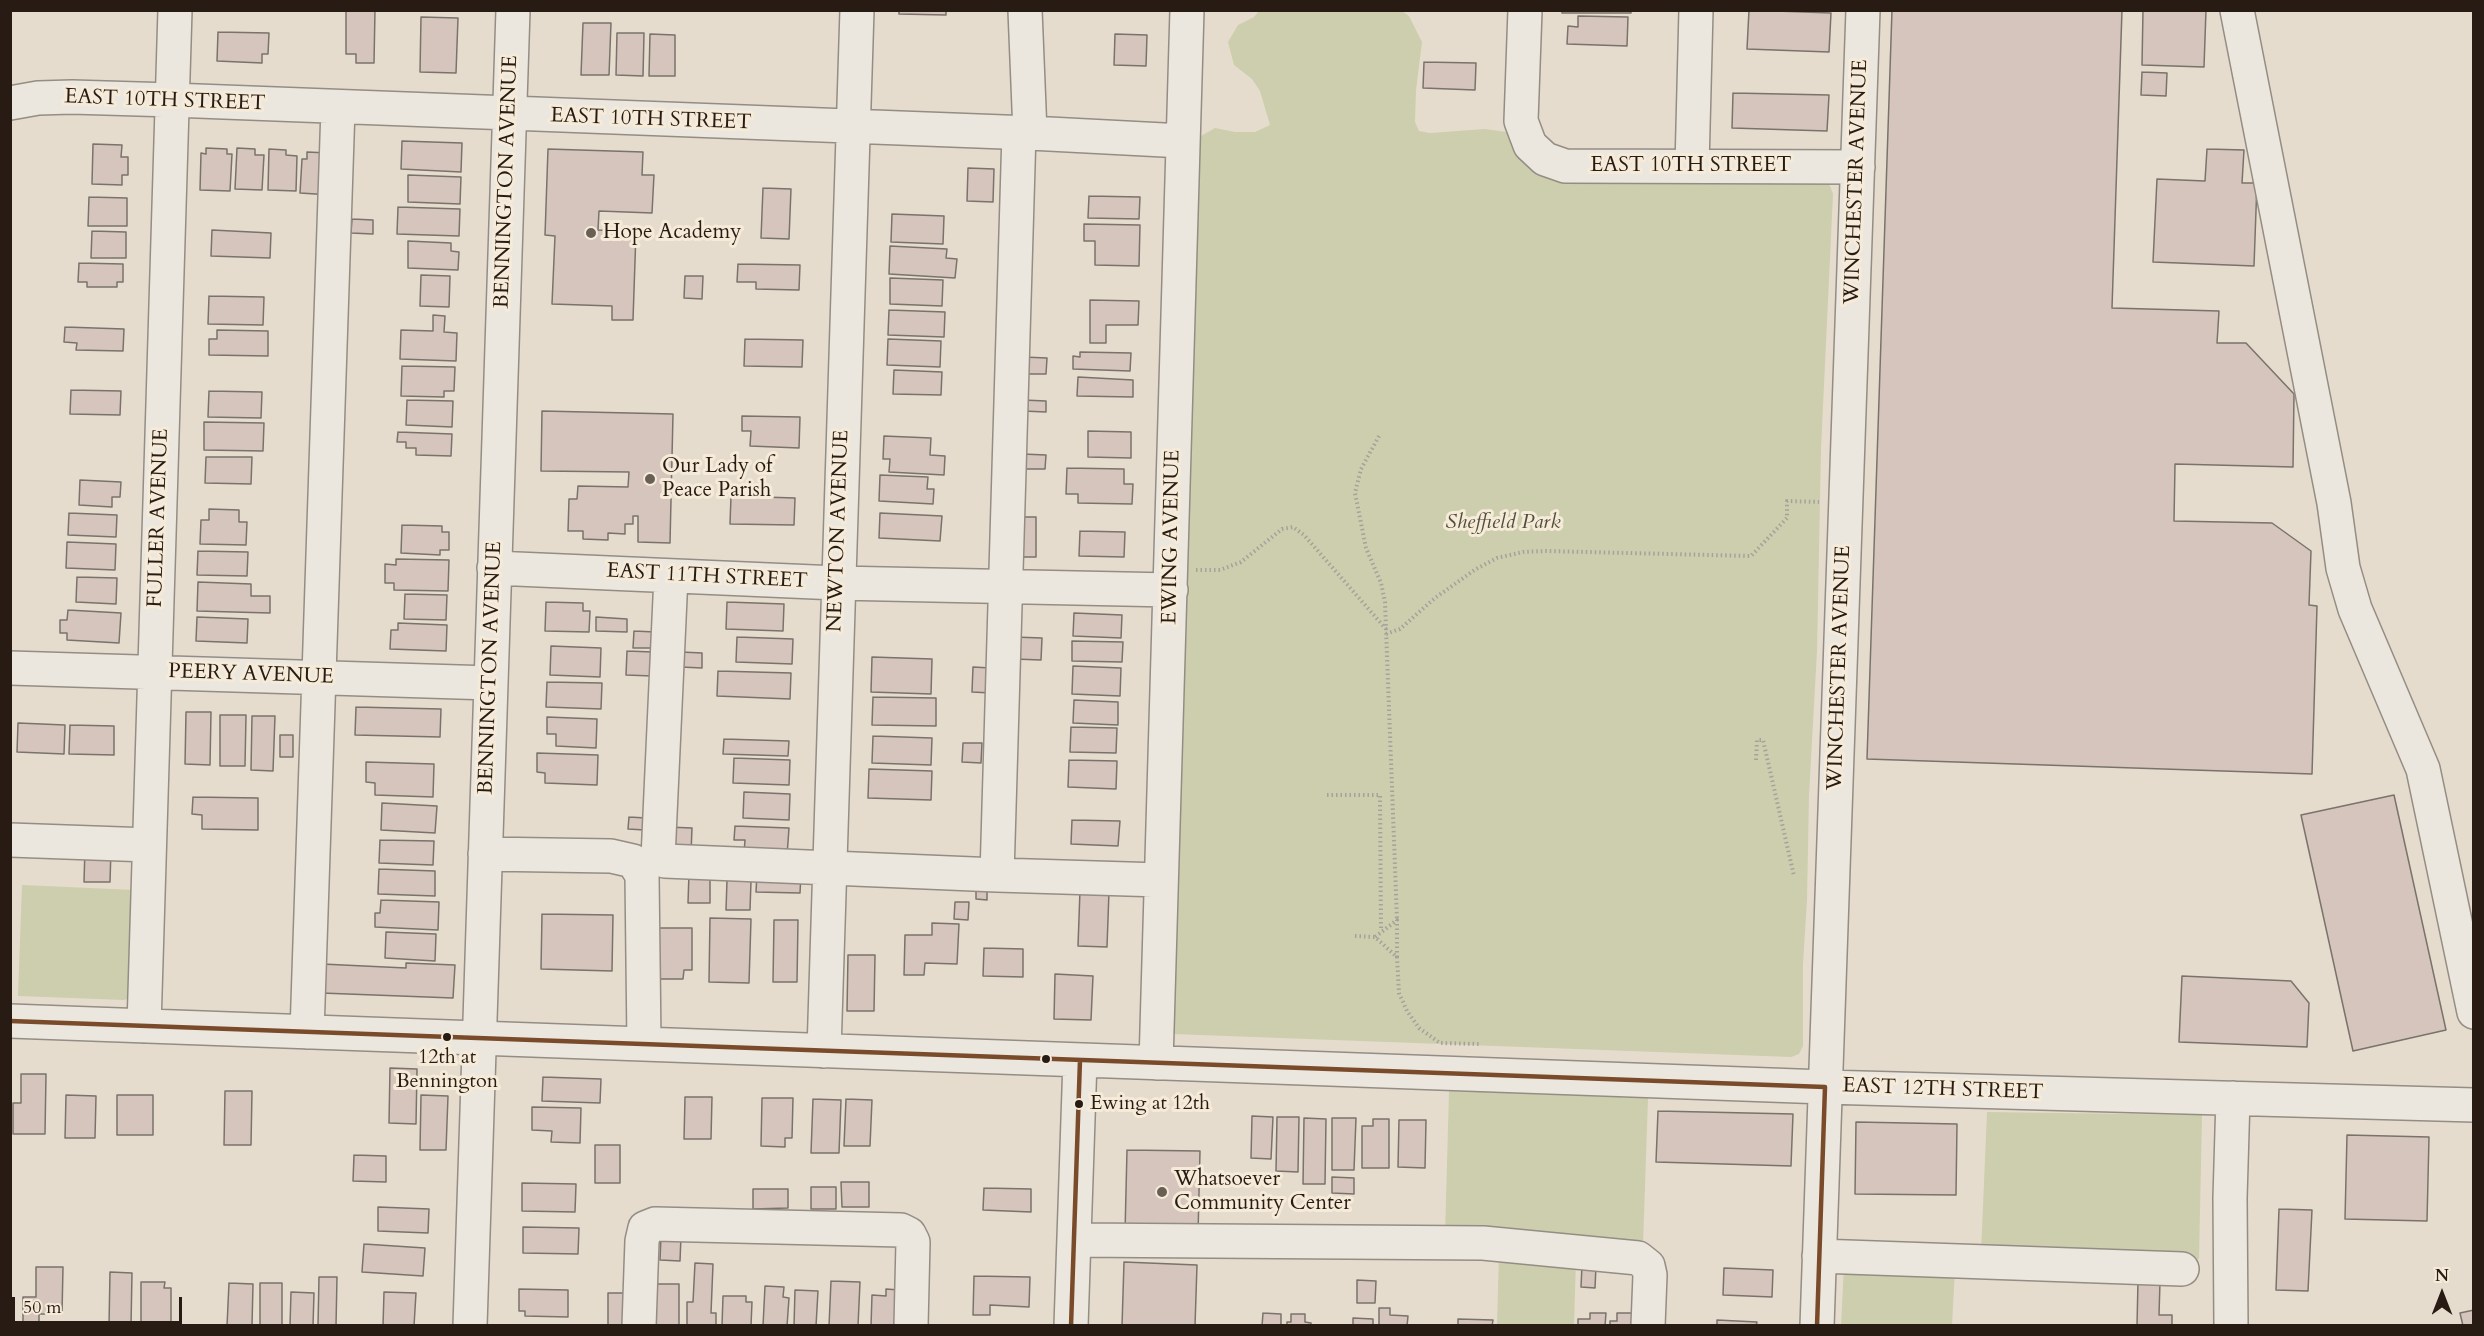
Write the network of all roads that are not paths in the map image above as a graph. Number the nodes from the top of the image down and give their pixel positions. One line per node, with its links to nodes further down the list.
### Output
1 (175, 10): 10 (street, FULLER AVENUE)
2 (513, 10): 13 (street, BENNINGTON AVENUE)
3 (857, 10): 14 (street, NEWTON AVENUE)
4 (1025, 10): 15 (street)
5 (1186, 10): 16 (street, EWING AVENUE)
6 (1525, 10): 17 (street, EAST 10TH STREET)
7 (1696, 10): 17 (street)
8 (1863, 10): 18 (street, WINCHESTER AVENUE)
9 (2237, 10): 34 (street)
10 (172, 100): 11 (street, EAST 10TH STREET); 12 (street, EAST 10TH STREET); 25 (street, FULLER AVENUE)
11 (10, 103)
12 (338, 108): 13 (street, EAST 10TH STREET); 26 (street)
13 (509, 115): 14 (street, EAST 10TH STREET); 19 (street, BENNINGTON AVENUE)
14 (853, 127): 15 (street, EAST 10TH STREET); 22 (street, NEWTON AVENUE)
15 (1025, 133): 16 (street, EAST 10TH STREET); 23 (street)
16 (1183, 141): 21 (street, EWING AVENUE)
17 (1692, 166): 18 (street, EAST 10TH STREET)
18 (1858, 167): 43 (street, WINCHESTER AVENUE)
19 (494, 568): 20 (street, EAST 11TH STREET); 27 (street, BENNINGTON AVENUE)
20 (671, 576): 22 (street, EAST 11TH STREET); 31 (street)
21 (1180, 580): 23 (street, EAST 11TH STREET); 33 (street, EWING AVENUE)
22 (837, 583): 23 (street, EAST 11TH STREET); 31 (street, NEWTON AVENUE)
23 (1007, 586): 32 (street)
24 (10, 668): 25 (street, PEERY AVENUE)
25 (155, 672): 26 (street, PEERY AVENUE); 29 (street, FULLER AVENUE)
26 (320, 677): 27 (street, PEERY AVENUE); 37 (street)
27 (491, 683): 30 (street, BENNINGTON AVENUE)
28 (10, 840): 29 (street)
29 (149, 845): 36 (street, FULLER AVENUE)
30 (485, 854): 38 (street, BENNINGTON AVENUE); 39 (street)
31 (829, 868): 32 (street); 40 (street, NEWTON AVENUE)
32 (997, 875): 33 (street)
33 (1161, 880): 42 (street, EWING AVENUE)
34 (2474, 1011)
35 (10, 1021): 36 (street, EAST 12TH STREET)
36 (144, 1026): 37 (street, EAST 12TH STREET)
37 (308, 1032): 38 (street, EAST 12TH STREET)
38 (479, 1038): 39 (street, EAST 12TH STREET); 49 (street, BENNINGTON AVENUE)
39 (644, 1044): 40 (street, EAST 12TH STREET)
40 (824, 1051): 41 (street, EAST 12TH STREET)
41 (1080, 1060): 42 (street, EAST 12TH STREET); 46 (street)
42 (1156, 1063): 43 (street, EAST 12TH STREET)
43 (1825, 1087): 44 (street, EAST 12TH STREET); 47 (street, WINCHESTER AVENUE)
44 (2233, 1098): 45 (street, EAST 12TH STREET); 55 (street)
45 (2474, 1105)
46 (1076, 1240): 52 (street); 53 (street)
47 (1819, 1256): 48 (street); 54 (street, WINCHESTER AVENUE)
48 (2182, 1269)
49 (470, 1326)
50 (639, 1326): 51 (street)
51 (911, 1326)
52 (1071, 1326)
53 (1648, 1326)
54 (1817, 1326)
55 (2231, 1326)

